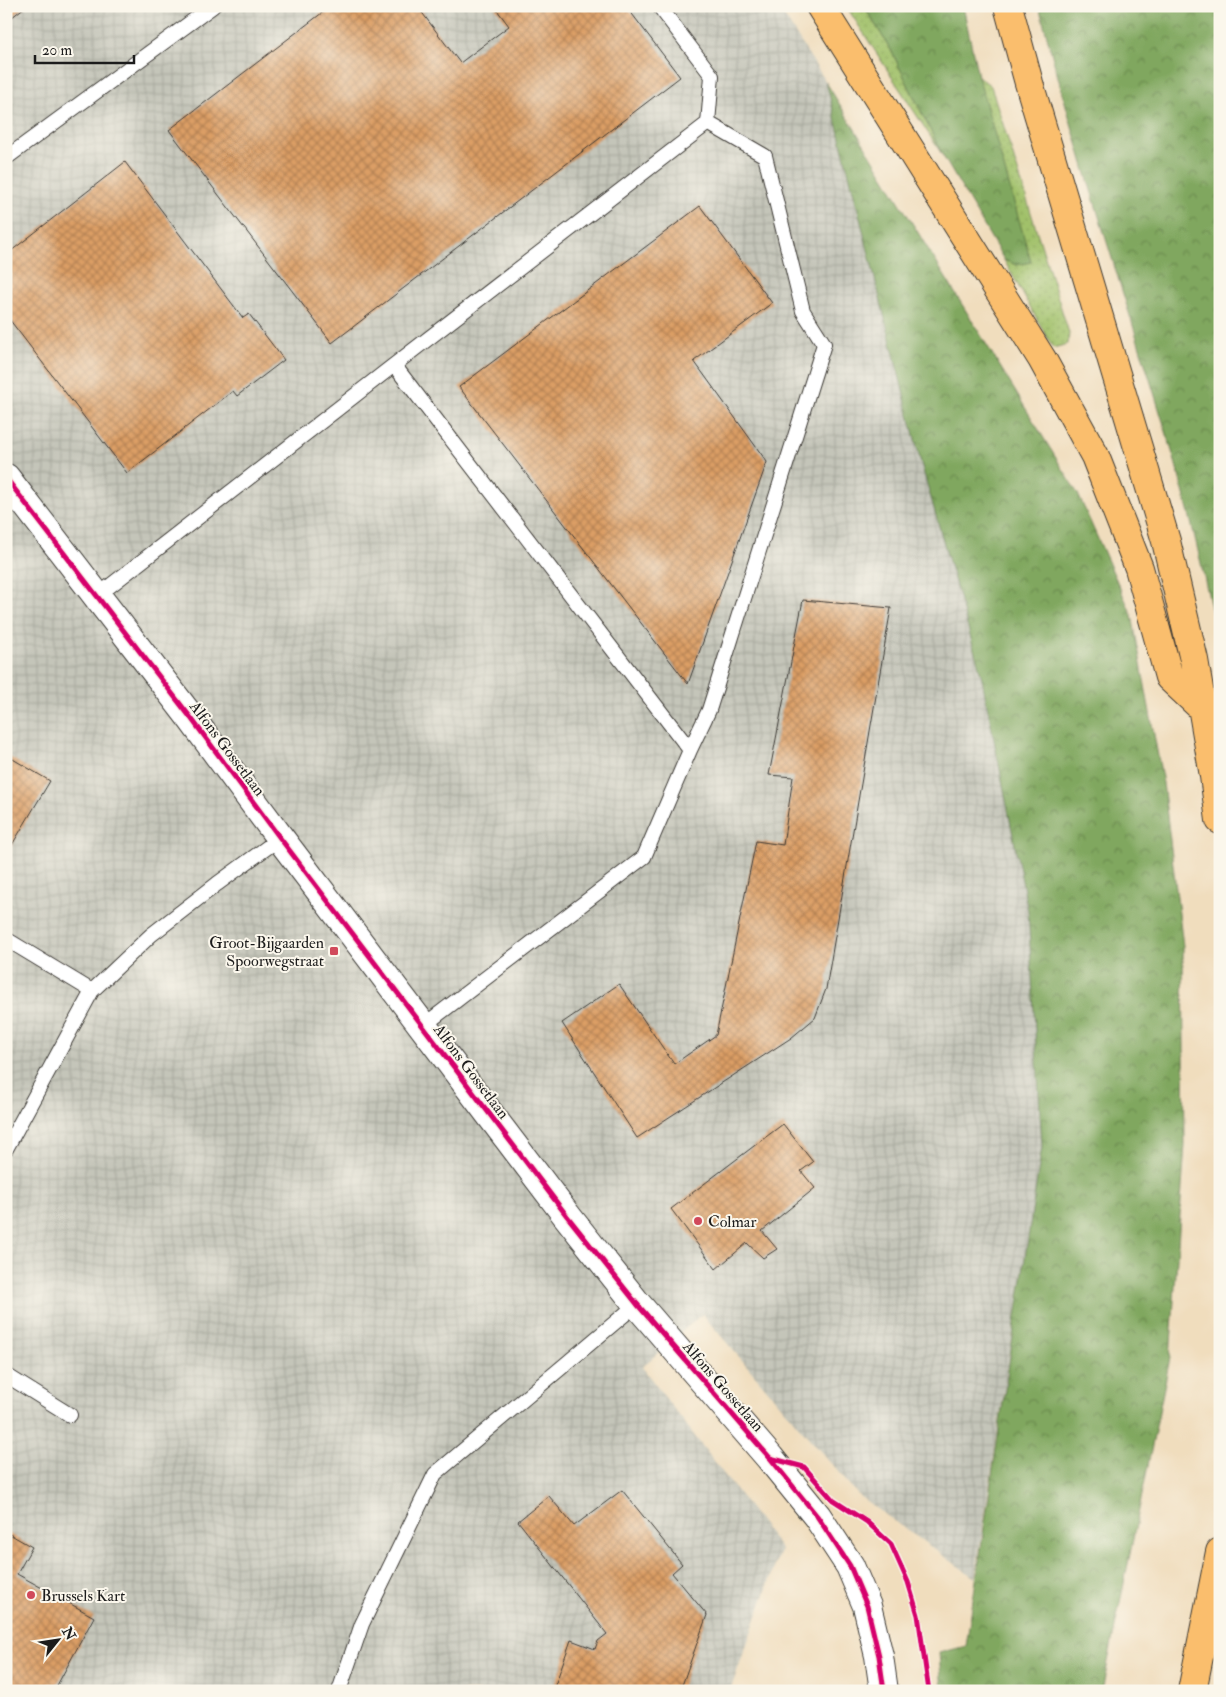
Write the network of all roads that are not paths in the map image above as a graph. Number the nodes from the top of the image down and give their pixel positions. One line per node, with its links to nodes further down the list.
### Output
1 (213, 6): 6 (lane)
2 (659, 6): 5 (lane)
3 (820, 6): 10 (highway)
4 (1008, 6): 10 (highway)
5 (708, 123): 7 (lane); 11 (lane)
6 (6, 158)
7 (394, 365): 9 (lane); 11 (lane)
8 (11, 495): 9 (street, Alfons Gossetlaan)
9 (97, 596): 13 (street, Alfons Gossetlaan)
10 (1203, 708): 12 (highway)
11 (690, 750): 16 (lane)
12 (1220, 820)
13 (280, 838): 15 (lane); 16 (street, Alfons Gossetlaan)
14 (6, 940): 15 (lane)
15 (92, 991): 17 (lane)
16 (423, 1026): 18 (street, Alfons Gossetlaan)
17 (6, 1149)
18 (637, 1304): 22 (lane); 23 (street, Alfons Gossetlaan)
19 (6, 1374): 20 (lane)
20 (70, 1415)
21 (1220, 1552): 24 (highway)
22 (339, 1691)
23 (884, 1691)
24 (1192, 1691)

